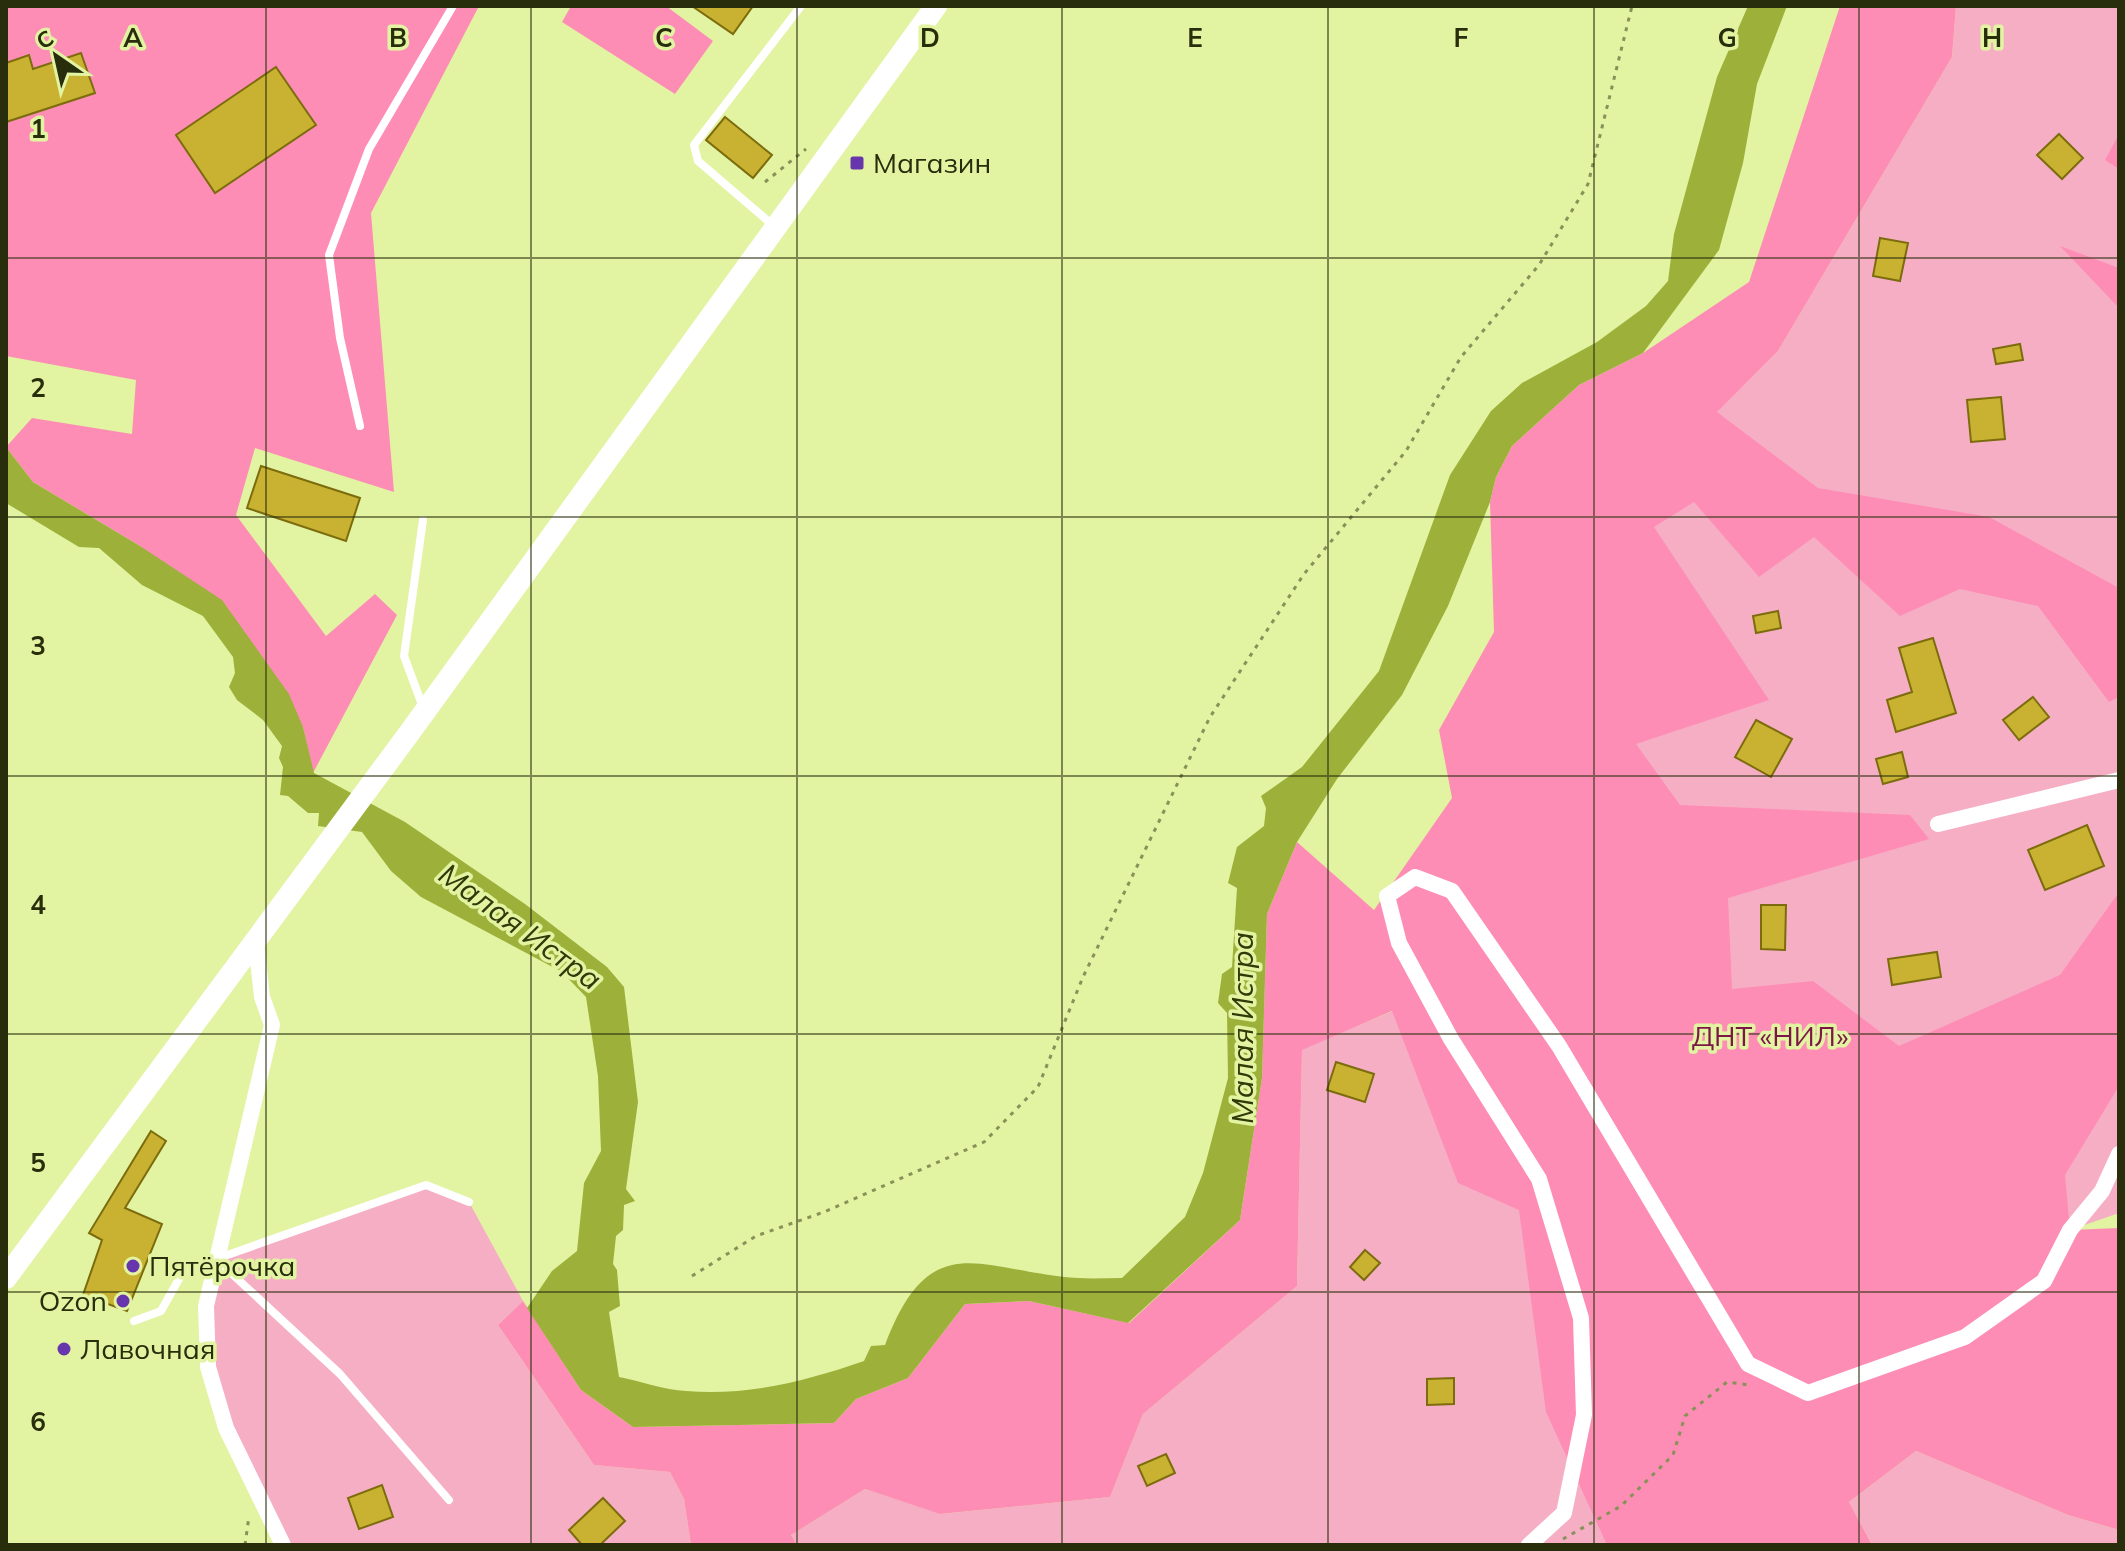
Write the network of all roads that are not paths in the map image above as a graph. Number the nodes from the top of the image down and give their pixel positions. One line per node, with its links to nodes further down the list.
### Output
1 (453, 6): 5 (lane)
2 (801, 6): 4 (lane)
3 (936, 6): 4 (main road)
4 (776, 227): 7 (main road)
5 (360, 426)
6 (423, 520): 7 (lane)
7 (424, 711): 10 (main road)
8 (2119, 780): 9 (street)
9 (1938, 824)
10 (256, 941): 13 (street); 14 (main road)
11 (2119, 1154): 18 (street)
12 (469, 1202): 13 (lane)
13 (216, 1259): 15 (lane); 16 (lane); 17 (street)
14 (6, 1278)
15 (134, 1321)
16 (449, 1500)
17 (283, 1545)
18 (1529, 1545)

